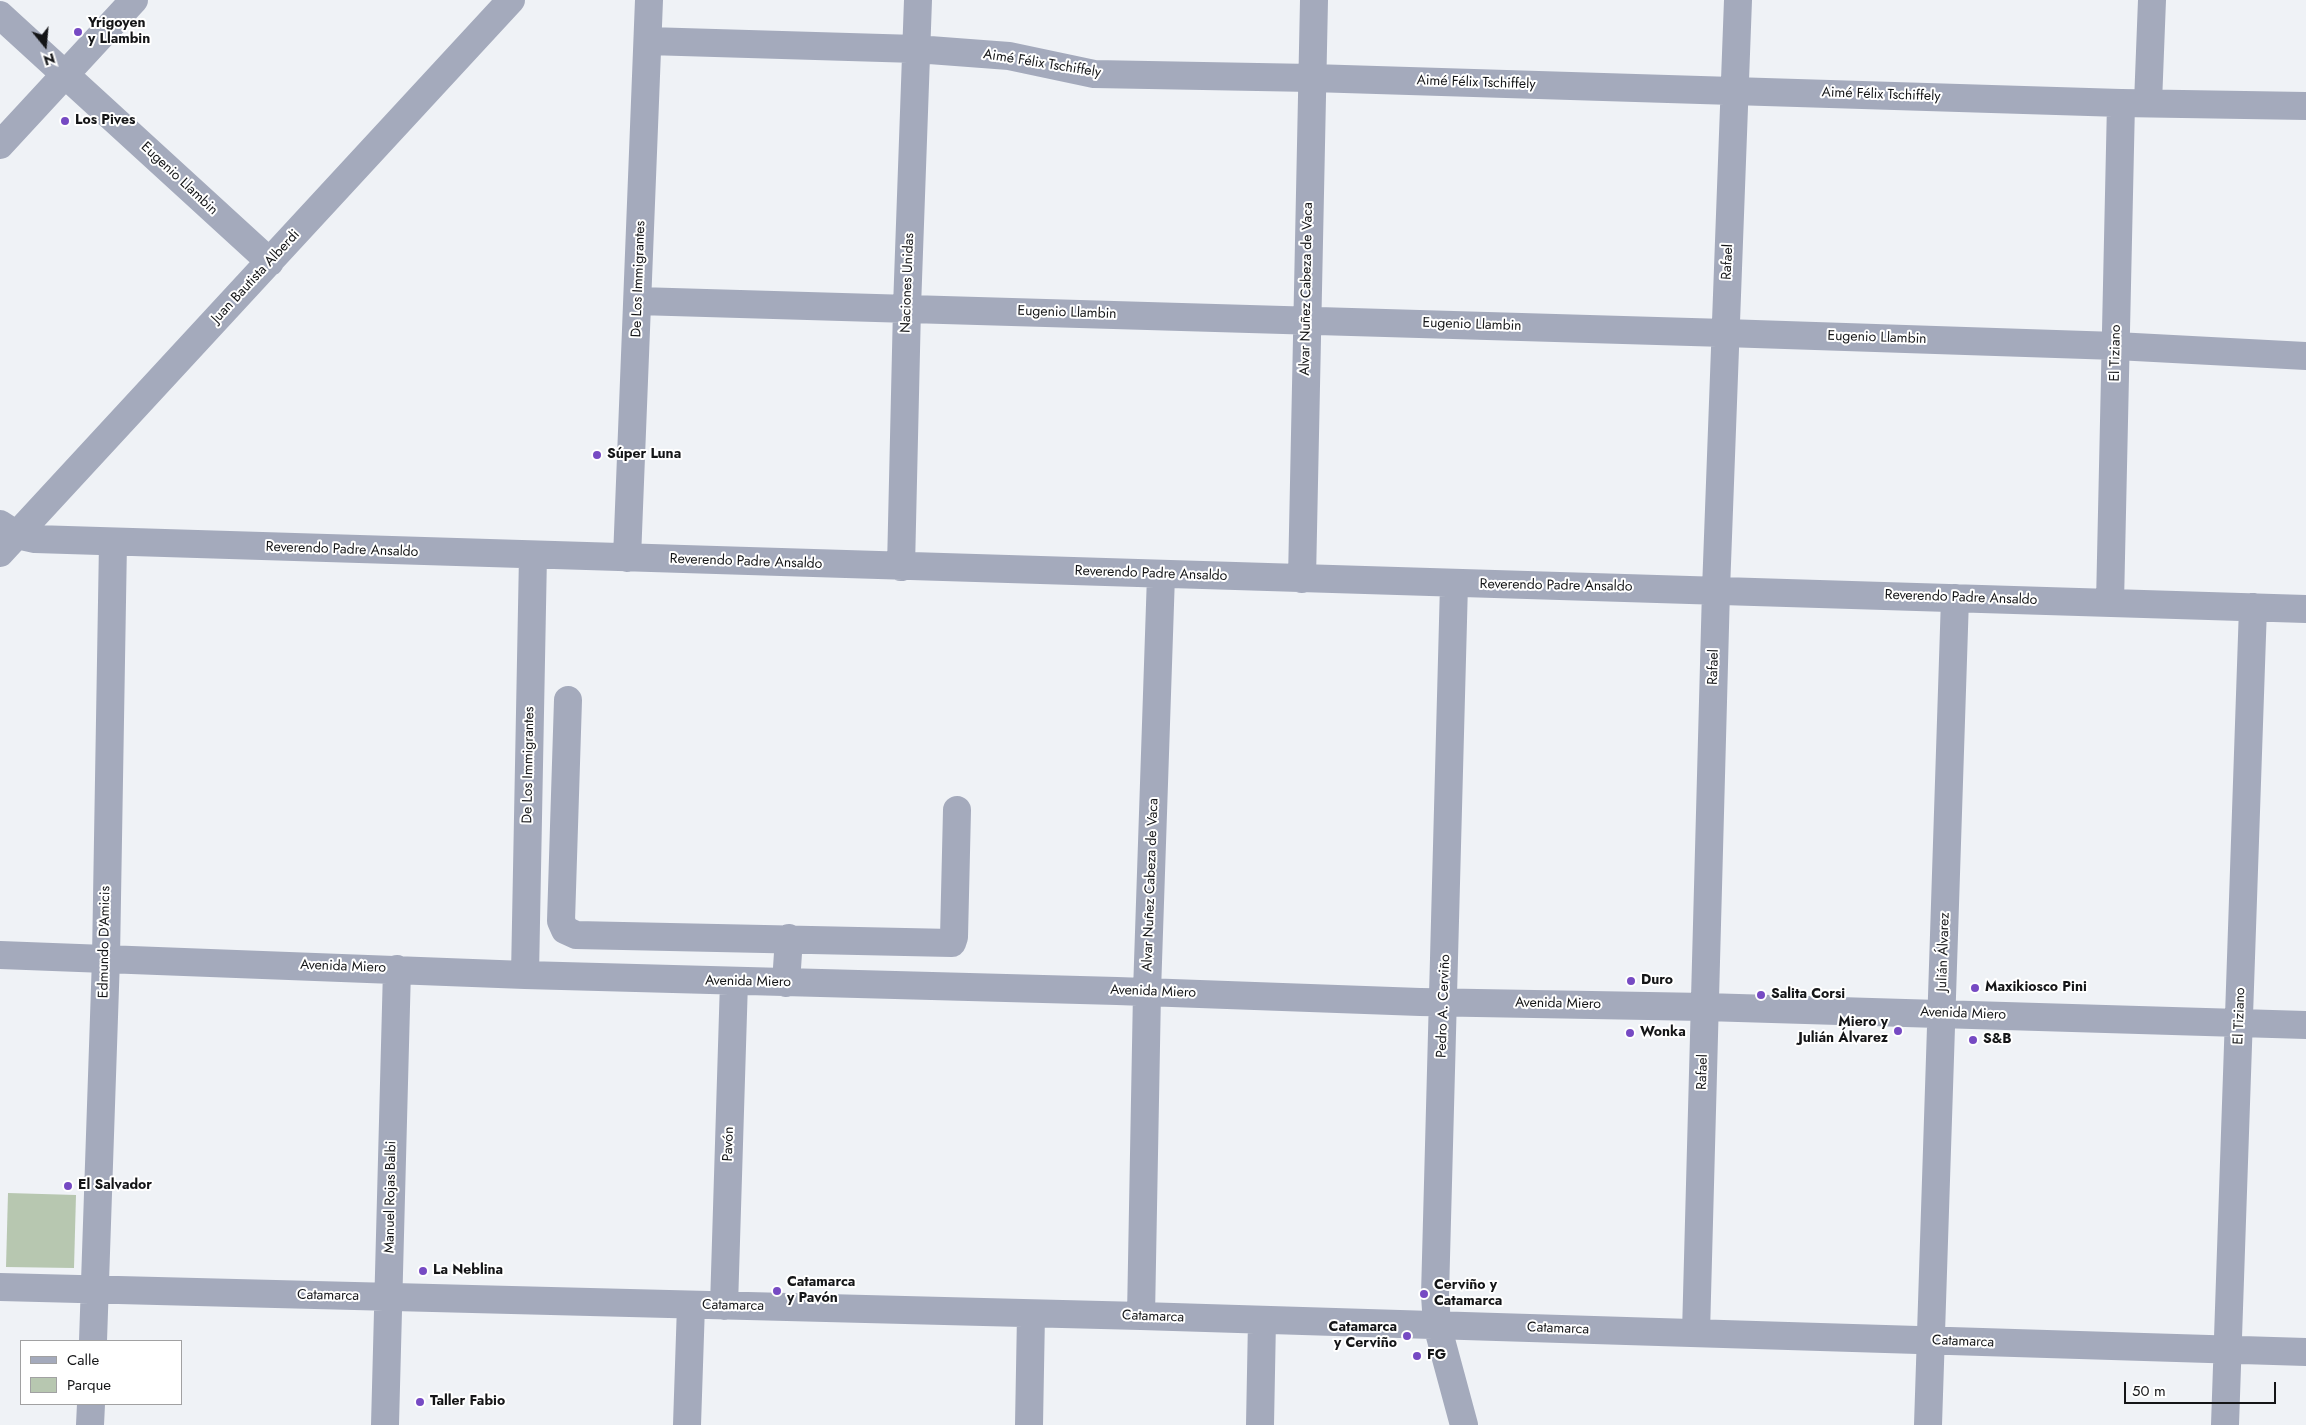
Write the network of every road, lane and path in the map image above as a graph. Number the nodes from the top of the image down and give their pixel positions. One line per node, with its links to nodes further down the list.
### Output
1 (134, 0): 11 (street)
2 (511, 0): 18 (street, Juan Bautista Alberdi)
3 (648, 0): 9 (street, De Los Immigrantes)
4 (918, 0): 10 (street, Naciones Unidas)
5 (1314, 0): 12 (street, Alvar Nuñez Cabeza de Vaca)
6 (1738, 0): 13 (street, Rafael)
7 (2152, 0): 15 (street)
8 (0, 15): 11 (street, Eugenio Llambin)
9 (648, 41): 10 (street, Aimé Félix Tschiffely); 19 (street, De Los Immigrantes)
10 (916, 49): 12 (street, Aimé Félix Tschiffely); 20 (street, Naciones Unidas)
11 (65, 74): 17 (street); 18 (street, Eugenio Llambin)
12 (1312, 78): 13 (street, Aimé Félix Tschiffely); 21 (street, Alvar Nuñez Cabeza de Vaca)
13 (1735, 91): 14 (street, Aimé Félix Tschiffely); 22 (street, Rafael)
14 (2121, 103): 15 (street, Aimé Félix Tschiffely); 23 (street, El Tiziano)
15 (2148, 103): 16 (street, Aimé Félix Tschiffely)
16 (2306, 106)
17 (0, 145)
18 (270, 262): 25 (street, Juan Bautista Alberdi)
19 (638, 301): 20 (street, Eugenio Llambin); 28 (street, De Los Immigrantes)
20 (907, 308): 21 (street, Eugenio Llambin); 29 (street, Naciones Unidas)
21 (1306, 320): 22 (street, Eugenio Llambin); 31 (street, Alvar Nuñez Cabeza de Vaca)
22 (1725, 333): 23 (street, Eugenio Llambin); 33 (street, Rafael)
23 (2116, 346): 24 (street, Eugenio Llambin); 35 (street, El Tiziano)
24 (2306, 356)
25 (6, 537): 26 (street, Reverendo Padre Ansaldo)
26 (112, 542): 27 (street, Reverendo Padre Ansaldo); 42 (street, Edmundo D'Amicis)
27 (533, 556): 28 (street, Reverendo Padre Ansaldo); 44 (street, De Los Immigrantes)
28 (627, 558): 29 (street, Reverendo Padre Ansaldo)
29 (900, 567): 30 (street, Reverendo Padre Ansaldo)
30 (1161, 575): 31 (street, Reverendo Padre Ansaldo); 47 (street, Alvar Nuñez Cabeza de Vaca)
31 (1302, 579): 32 (street, Reverendo Padre Ansaldo)
32 (1454, 584): 33 (street, Reverendo Padre Ansaldo); 48 (street, Pedro A. Cerviño)
33 (1716, 590): 34 (street, Reverendo Padre Ansaldo); 49 (street, Rafael)
34 (1955, 598): 35 (street, Reverendo Padre Ansaldo); 50 (street, Julián Álvarez)
35 (2110, 603): 36 (street, Reverendo Padre Ansaldo)
36 (2253, 607): 37 (street, Reverendo Padre Ansaldo); 51 (street, El Tiziano)
37 (2306, 609)
38 (568, 700): 40 (street)
39 (957, 810): 40 (street)
40 (789, 938): 46 (street)
41 (0, 955): 42 (street, Avenida Miero)
42 (106, 958): 43 (street, Avenida Miero); 54 (street, Edmundo D'Amicis)
43 (397, 969): 44 (street, Avenida Miero); 55 (street, Manuel Rojas Balbi)
44 (525, 975): 45 (street, Avenida Miero)
45 (734, 981): 46 (street, Avenida Miero); 57 (street, Pavón)
46 (786, 983): 47 (street, Avenida Miero)
47 (1147, 992): 48 (street, Avenida Miero); 59 (street, Alvar Nuñez Cabeza de Vaca)
48 (1444, 1002): 49 (street, Avenida Miero); 61 (street, Pedro A. Cerviño)
49 (1705, 1007): 50 (street, Avenida Miero); 62 (street, Rafael)
50 (1942, 1014): 51 (street, Avenida Miero); 64 (street, Julián Álvarez)
51 (2239, 1023): 52 (street, Avenida Miero); 65 (street, El Tiziano)
52 (2306, 1025)
53 (0, 1287): 54 (street, Catamarca)
54 (94, 1290): 55 (street, Catamarca); 63 (street, Edmundo D'Amicis)
55 (389, 1297): 56 (street, Catamarca); 69 (street, Manuel Rojas Balbi)
56 (691, 1305): 57 (street, Catamarca); 70 (street)
57 (724, 1306): 58 (street, Catamarca)
58 (1031, 1314): 59 (street, Catamarca); 71 (street)
59 (1141, 1316): 60 (street, Catamarca)
60 (1262, 1320): 61 (street, Catamarca); 72 (street)
61 (1437, 1325): 62 (street, Catamarca); 73 (street, Pedro A. Cerviño)
62 (1696, 1334): 64 (street, Catamarca)
63 (93, 1340)
64 (1931, 1341): 65 (street, Catamarca); 74 (street, Julián Álvarez)
65 (2229, 1350): 66 (street, Catamarca); 75 (street, El Tiziano)
66 (2306, 1352)
67 (91, 1405): 68 (street)
68 (90, 1425)
69 (385, 1425)
70 (687, 1425)
71 (1029, 1425)
72 (1260, 1425)
73 (1464, 1425)
74 (1928, 1425)
75 (2225, 1425)

